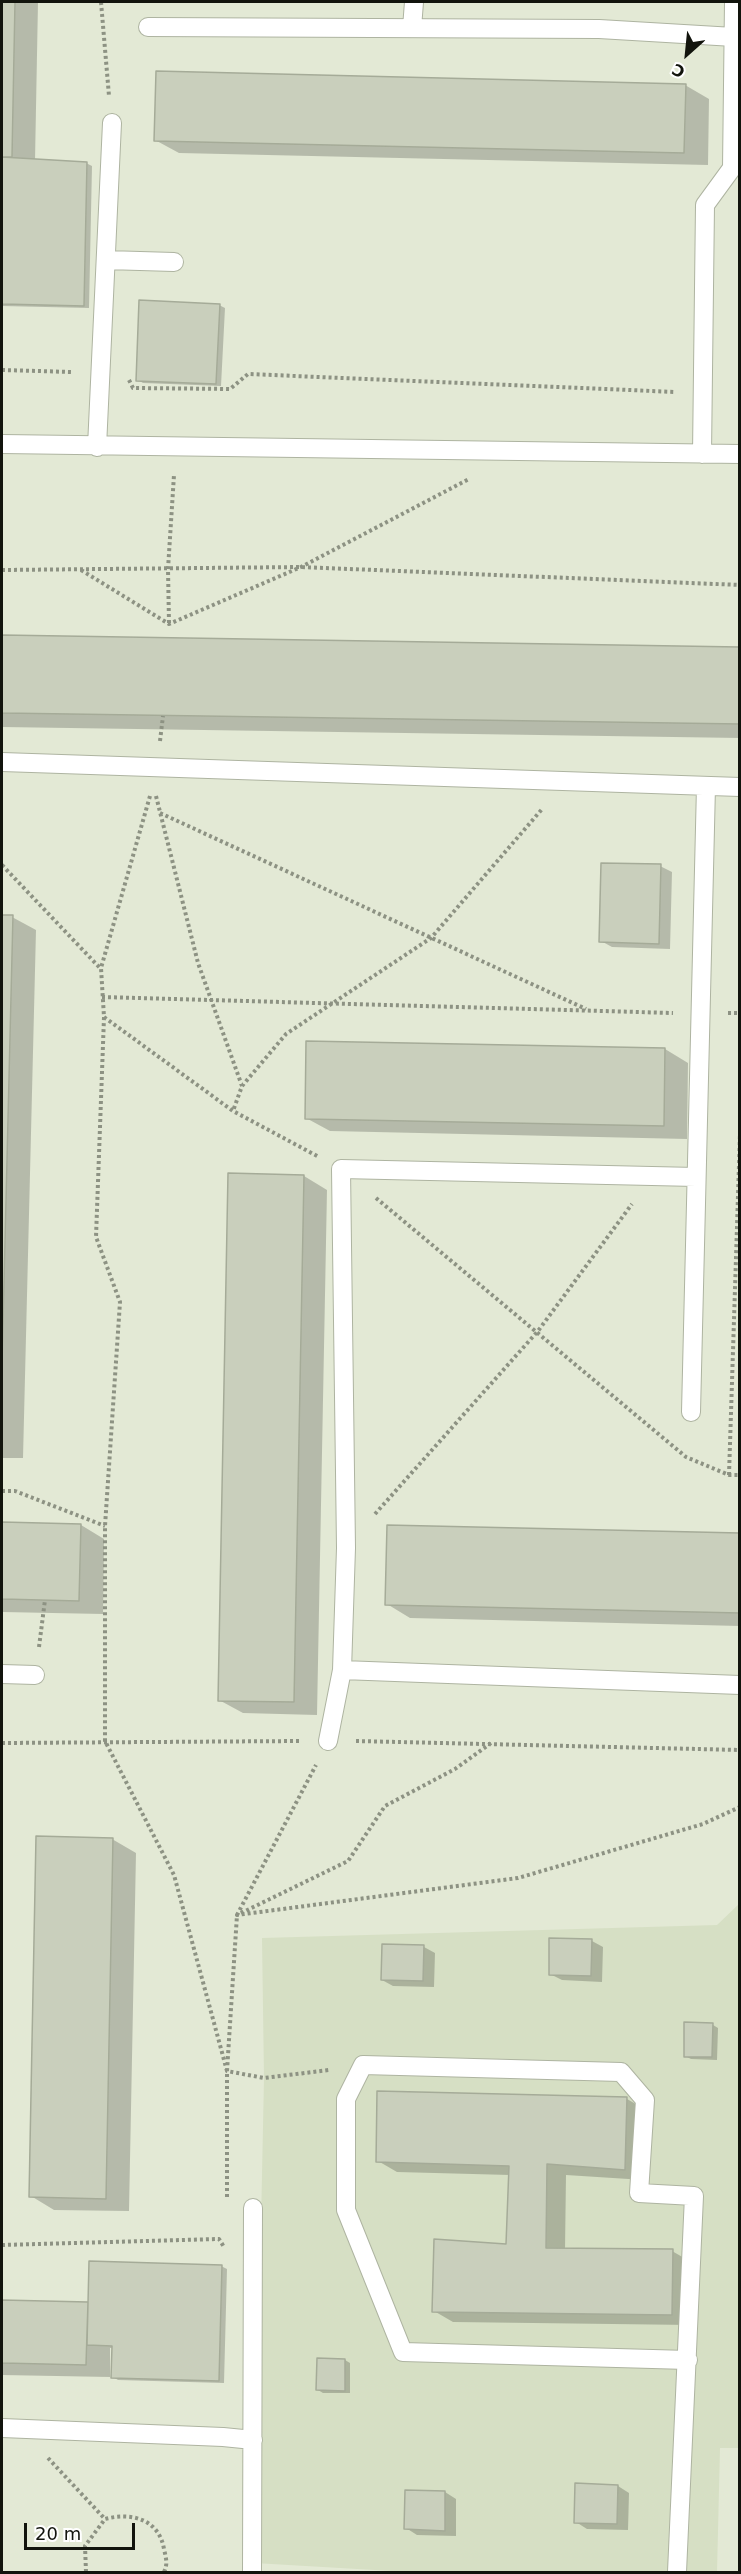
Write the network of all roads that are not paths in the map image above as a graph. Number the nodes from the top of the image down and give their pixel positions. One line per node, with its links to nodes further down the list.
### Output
1 (414, 2): 4 (lane)
2 (735, 2): 5 (lane)
3 (148, 27): 4 (lane)
4 (412, 28): 5 (lane)
5 (734, 37): 11 (lane)
6 (112, 123): 7 (lane)
7 (106, 260): 8 (lane); 10 (lane)
8 (174, 262)
9 (2, 444): 10 (lane)
10 (97, 447): 11 (lane)
11 (702, 454): 12 (lane)
12 (740, 454)
13 (2, 762): 14 (lane)
14 (706, 786): 15 (lane); 16 (lane)
15 (740, 788)
16 (696, 1177): 17 (lane); 18 (lane)
17 (692, 1412)
18 (342, 1670): 21 (lane); 22 (lane)
19 (2, 1674): 20 (lane)
20 (35, 1675)
21 (740, 1685)
22 (328, 1741)
23 (253, 2208): 26 (lane)
24 (688, 2360): 24 (lane); 28 (lane)
25 (2, 2428): 26 (lane)
26 (253, 2440): 27 (lane)
27 (252, 2572)
28 (677, 2572)

